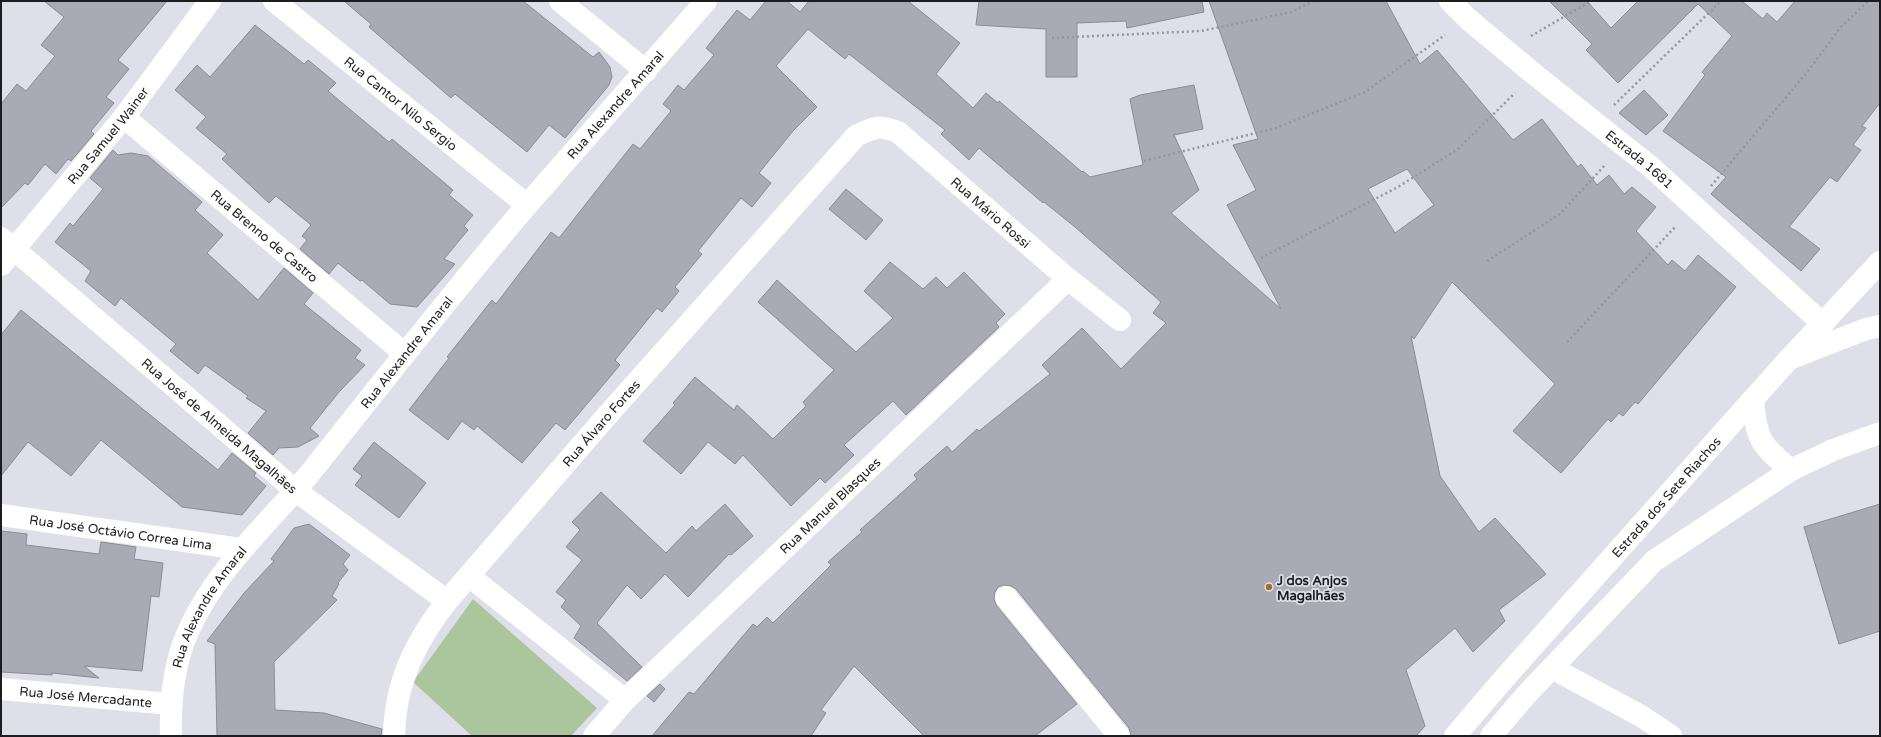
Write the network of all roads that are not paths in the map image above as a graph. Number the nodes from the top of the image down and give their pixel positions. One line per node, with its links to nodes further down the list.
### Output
1 (210, 1): 7 (street, Rua Samuel Wainer)
2 (274, 1): 9 (street, Rua Cantor Nilo Sergio)
3 (560, 1): 6 (street)
4 (706, 1): 6 (street, Rua Alexandre Amaral)
5 (1450, 1): 14 (street, Estrada 1681)
6 (646, 71): 9 (street, Rua Alexandre Amaral)
7 (124, 117): 10 (street, Rua Samuel Wainer); 16 (street, Rua Brenno de Castro)
8 (856, 136): 12 (street, Rua Mário Rossi); 24 (street, Rua Álvaro Fortes)
9 (527, 205): 16 (street, Rua Alexandre Amaral)
10 (5, 251): 21 (street, Rua José de Almeida Magalhães)
11 (1880, 262): 14 (street, Estrada dos Sete Riachos)
12 (1068, 279): 13 (street, Rua Mário Rossi); 29 (street, Rua Manuel Blasques)
13 (1120, 320)
14 (1823, 324): 17 (street, Estrada dos Sete Riachos)
15 (1880, 326): 17 (street)
16 (405, 354): 21 (street, Rua Alexandre Amaral)
17 (1789, 359): 18 (street, Estrada dos Sete Riachos)
18 (1753, 399): 20 (street); 35 (street, Estrada dos Sete Riachos)
19 (1880, 433): 20 (street)
20 (1790, 470): 27 (street)
21 (296, 491): 23 (street, Rua Alexandre Amaral); 26 (street, Rua José de Almeida Magalhães)
22 (1, 515): 23 (street, Rua José Octávio Correa Lima)
23 (241, 549): 30 (street, Rua Alexandre Amaral)
24 (469, 576): 26 (street, Rua Álvaro Fortes); 29 (street)
25 (1006, 597): 34 (street)
26 (447, 601): 31 (street, Rua Álvaro Fortes)
27 (1552, 668): 36 (street); 37 (street)
28 (1, 689): 30 (street, Rua José Mercadante)
29 (625, 700): 33 (street, Rua Manuel Blasques)
30 (170, 704): 32 (street, Rua Alexandre Amaral)
31 (399, 732)
32 (171, 736)
33 (594, 736)
34 (1119, 736)
35 (1455, 736)
36 (1491, 736)
37 (1671, 736)

